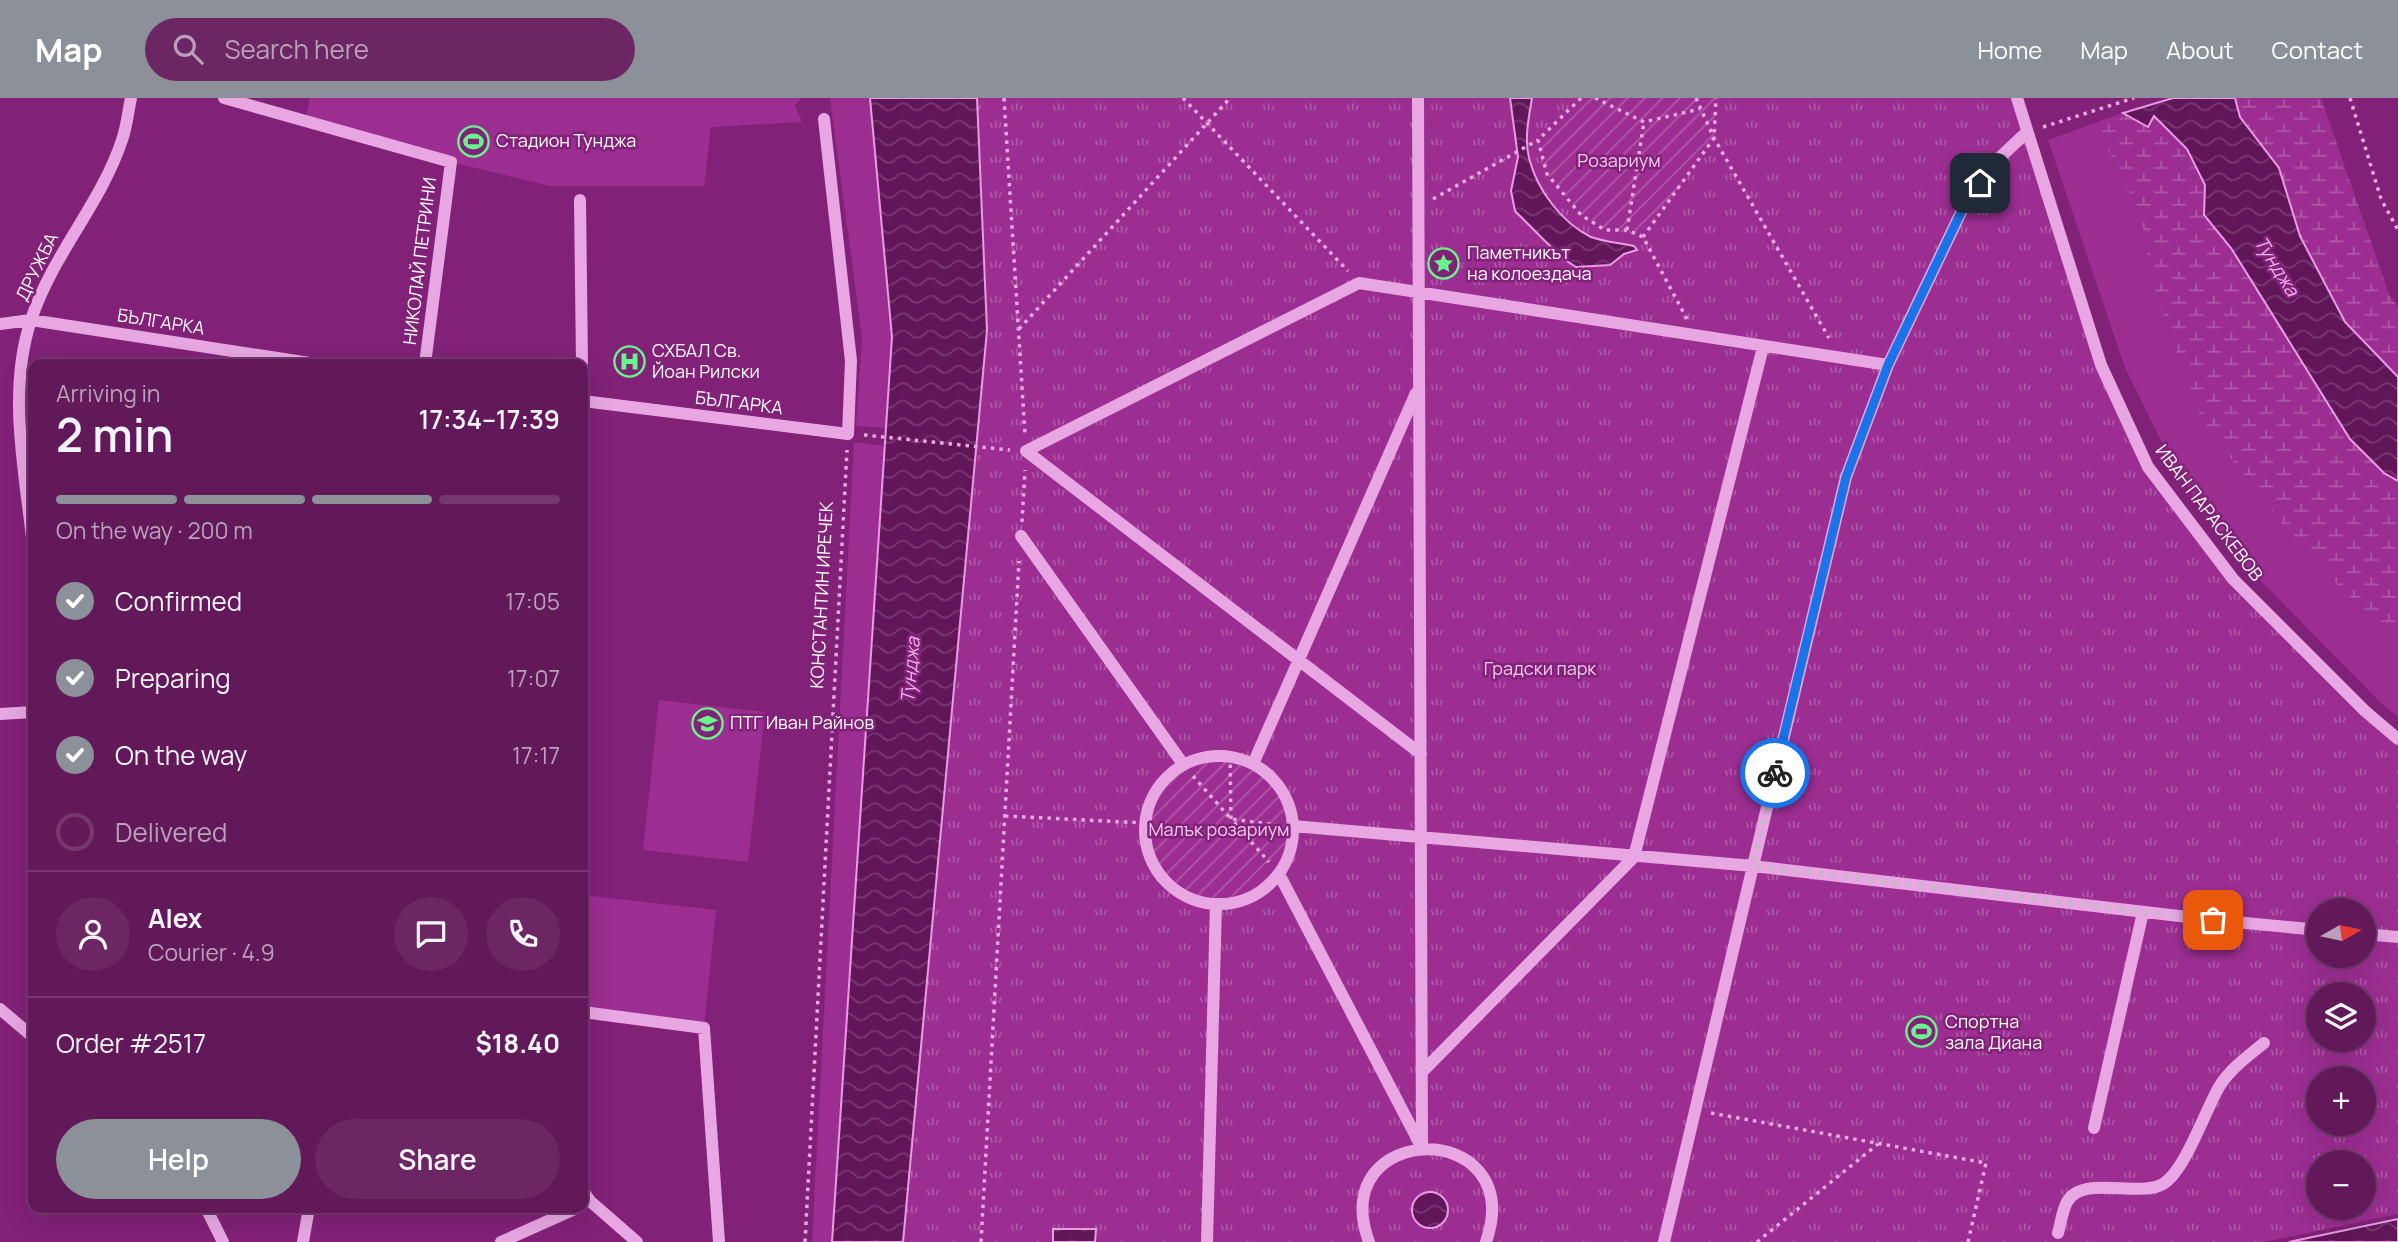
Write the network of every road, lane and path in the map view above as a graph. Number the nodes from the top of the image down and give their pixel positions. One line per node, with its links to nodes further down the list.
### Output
1 (131, 98): 29 (street, ДРУЖБА)
2 (224, 98): 36 (street, НИКОЛАЙ ПЕТРИНИ)
3 (1004, 98): 31 (path)
4 (1183, 98): 17 (path)
5 (1230, 98): 17 (path)
6 (1418, 98): 23 (street)
7 (1581, 98): 21 (path)
8 (1595, 98): 18 (path)
9 (1696, 98): 14 (path)
10 (1716, 98): 20 (path)
11 (2017, 98): 19 (street, ИВАН ПАРАСКЕВОВ)
12 (2134, 98): 19 (path)
13 (2350, 98): 25 (path)
14 (1700, 109): 18 (path); 20 (path)
15 (2037, 118): 19 (path)
16 (824, 119): 41 (street)
17 (1208, 122): 27 (path); 31 (path)
18 (1644, 122): 24 (path)
19 (2034, 130): 38 (street); 48 (street, ИВАН ПАРАСКЕВОВ)
20 (1714, 138): 26 (path); 34 (path)
21 (1538, 140): 23 (path); 24 (path)
22 (580, 200): 37 (street)
23 (1418, 207): 28 (street)
24 (1627, 230): 26 (path)
25 (2398, 230)
26 (1643, 237): 32 (path)
27 (1359, 283): 28 (street); 42 (street)
28 (1419, 292): 32 (street); 39 (street)
29 (31, 320): 30 (street, БЪЛГАРКА); 35 (street, БЪЛГАРКА); 43 (street, ДРУЖБА)
30 (0, 324)
31 (1020, 329): 42 (path)
32 (1697, 336): 33 (street)
33 (1763, 347): 34 (street); 58 (street)
34 (1841, 358): 38 (street)
35 (284, 359)
36 (426, 359)
37 (582, 359)
38 (1888, 365): 59 (street)
39 (1419, 386): 45 (street); 49 (street)
40 (588, 402): 41 (street, БЪЛГАРКА)
41 (848, 433): 42 (path); 85 (path, КОНСТАНТИН ИРЕЧЕК)
42 (1026, 451): 44 (path); 45 (street)
43 (28, 501)
44 (1021, 536): 51 (street); 53 (path)
45 (1298, 661): 49 (street); 52 (street)
46 (28, 712): 47 (street)
47 (0, 714)
48 (2398, 739)
49 (1421, 754): 57 (street)
50 (1230, 756): 51 (street); 52 (street); 54 (path)
51 (1183, 764): 54 (path); 55 (street)
52 (1253, 764): 56 (street)
53 (1005, 816): 55 (path); 86 (path)
54 (1231, 819): 56 (path); 60 (path)
55 (1145, 823): 61 (street)
56 (1293, 826): 57 (street); 60 (street)
57 (1421, 838): 58 (street); 70 (street)
58 (1634, 857): 59 (street); 70 (street)
59 (1753, 866): 62 (street); 71 (street)
60 (1279, 874): 61 (street); 74 (street)
61 (1216, 904): 87 (street)
62 (2143, 912): 63 (street); 72 (street)
63 (2306, 929)
64 (2376, 935): 65 (street)
65 (2398, 937)
66 (0, 1009): 68 (street)
67 (588, 1013): 84 (street)
68 (28, 1033)
69 (2264, 1043): 79 (street)
70 (1423, 1071): 74 (street)
71 (1695, 1110): 73 (path); 90 (street)
72 (2094, 1128)
73 (1879, 1143): 91 (path); 92 (path)
74 (1422, 1147): 88 (street); 89 (street)
75 (588, 1201): 83 (street)
76 (208, 1213): 80 (street)
77 (308, 1213): 81 (street)
78 (566, 1213): 82 (street)
79 (2058, 1233)
80 (223, 1242)
81 (303, 1242)
82 (501, 1242)
83 (637, 1242)
84 (719, 1242)
85 (805, 1242)
86 (981, 1242)
87 (1208, 1242)
88 (1369, 1242)
89 (1486, 1242)
90 (1664, 1242)
91 (1757, 1242)
92 (1968, 1242)

